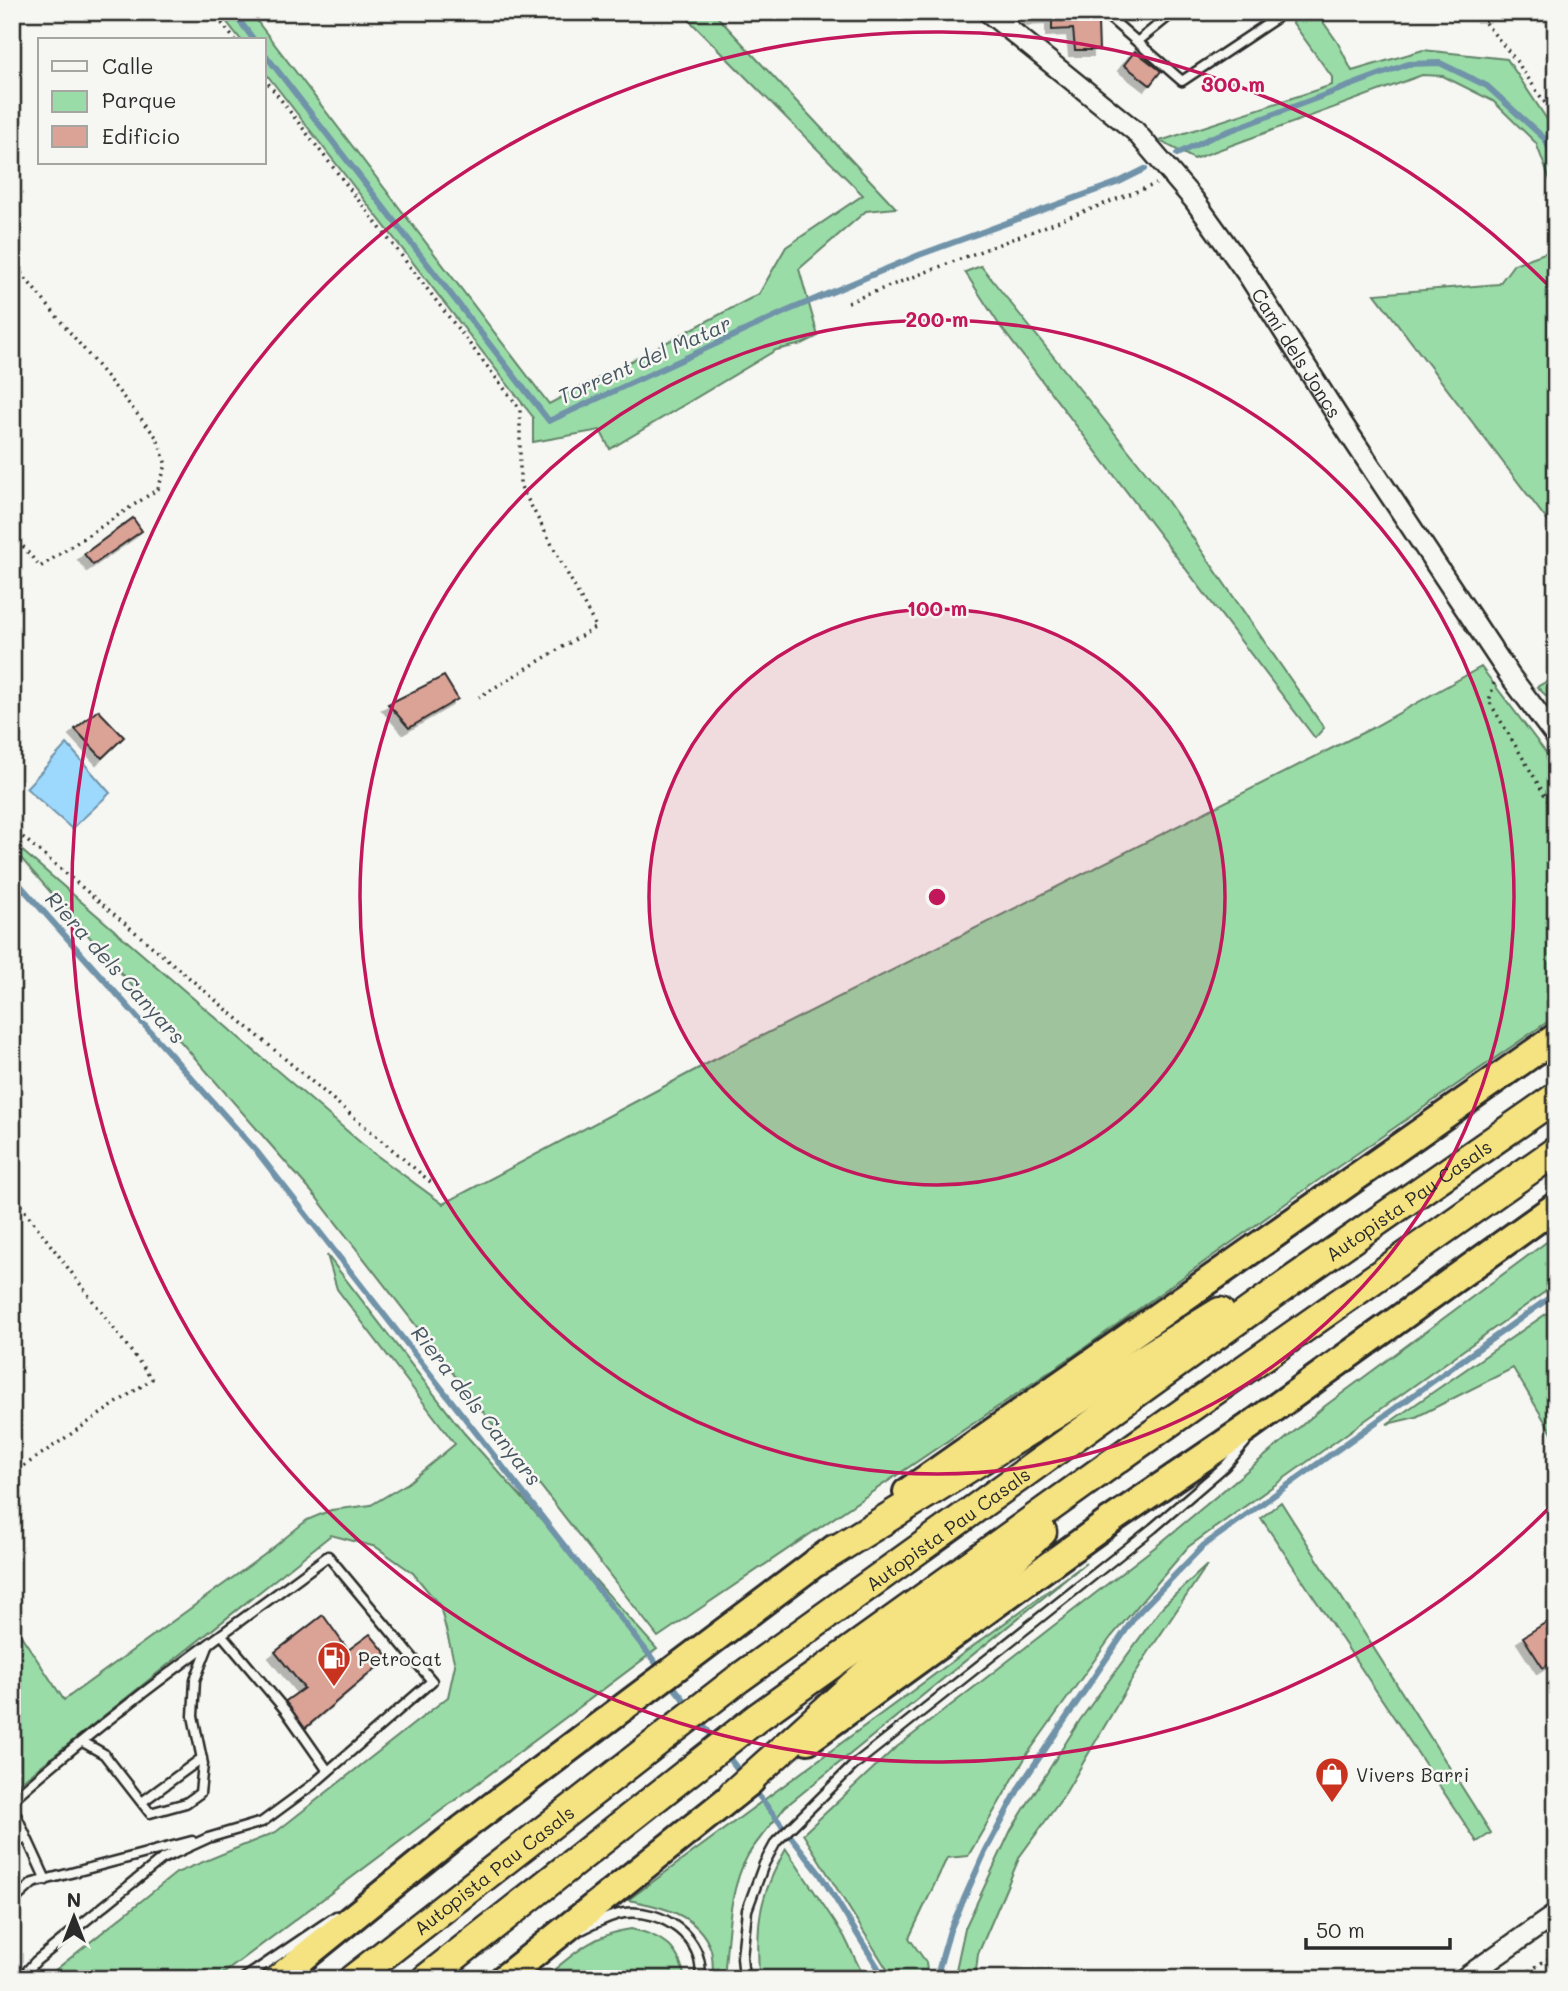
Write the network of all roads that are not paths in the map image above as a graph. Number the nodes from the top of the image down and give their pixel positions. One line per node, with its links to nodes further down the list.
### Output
1 (988, 12): 6 (street, Camí dels Joncs)
2 (1103, 12): 5 (lane)
3 (1174, 12): 5 (lane)
4 (1269, 12): 5 (lane)
5 (1137, 42)
6 (1556, 737)
7 (1556, 1037): 14 (highway)
8 (1556, 1097): 11 (highway, Autopista Pau Casals)
9 (1556, 1151): 13 (highway)
10 (1556, 1206): 12 (highway)
11 (1293, 1280): 14 (highway); 39 (highway, Autopista Pau Casals)
12 (1270, 1410): 18 (highway); 43 (lane)
13 (1137, 1445): 18 (highway); 40 (highway)
14 (818, 1561): 25 (highway)
15 (222, 1635): 16 (lane); 20 (lane); 20 (lane)
16 (209, 1644): 17 (lane); 19 (lane)
17 (83, 1742): 22 (lane); 23 (lane)
18 (793, 1745): 21 (highway)
19 (202, 1758): 23 (lane); 23 (lane)
20 (328, 1771): 27 (lane)
21 (726, 1799): 34 (highway)
22 (12, 1800)
23 (142, 1802)
24 (12, 1806): 26 (lane)
25 (462, 1829): 30 (lane); 38 (highway)
26 (25, 1837): 28 (lane); 29 (lane)
27 (208, 1838): 29 (lane); 36 (lane)
28 (12, 1846)
29 (46, 1880): 31 (lane)
30 (359, 1900)
31 (12, 1902)
32 (347, 1908): 37 (lane)
33 (1556, 1914): 35 (street)
34 (534, 1954): 41 (highway); 42 (lane)
35 (1487, 1961): 44 (street); 45 (lane)
36 (20, 1979)
37 (243, 1979)
38 (277, 1979)
39 (353, 1979)
40 (426, 1979)
41 (503, 1979)
42 (700, 1979)
43 (744, 1979)
44 (1463, 1979)
45 (1470, 1979)

